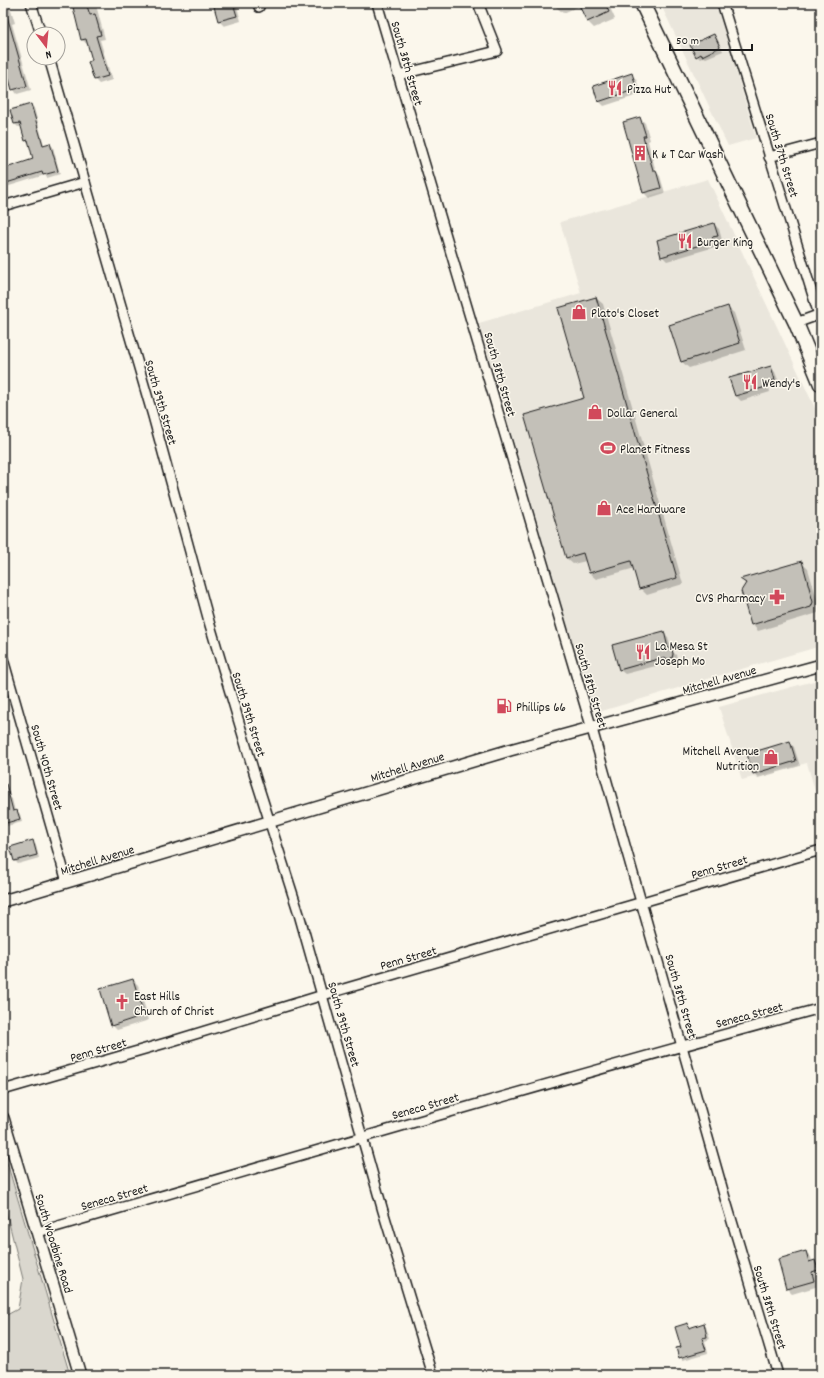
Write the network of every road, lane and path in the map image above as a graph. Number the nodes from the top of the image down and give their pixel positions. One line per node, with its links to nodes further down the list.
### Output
1 (31, 3): 6 (street)
2 (377, 3): 8 (street, South 38th Street)
3 (478, 3): 8 (street)
4 (642, 3): 14 (main road)
5 (722, 3): 10 (street, South 37th Street)
6 (38, 26)
7 (51, 66): 11 (street, South 39th Street)
8 (398, 75): 18 (street, South 38th Street)
9 (821, 143): 10 (street)
10 (769, 157): 13 (street, South 37th Street)
11 (85, 182): 12 (street); 19 (street, South 39th Street)
12 (3, 206)
13 (820, 315): 14 (street)
14 (796, 323): 15 (main road)
15 (821, 384)
16 (3, 659): 21 (street, South 40th Street)
17 (821, 665): 18 (street, Mitchell Avenue)
18 (592, 728): 19 (street, Mitchell Avenue); 23 (street, South 38th Street)
19 (270, 822): 21 (street, Mitchell Avenue); 24 (street, South 39th Street)
20 (821, 850): 23 (street, Penn Street)
21 (67, 882): 22 (street, Mitchell Avenue)
22 (3, 901)
23 (641, 903): 24 (street, Penn Street); 26 (street, South 38th Street)
24 (323, 996): 27 (street, Penn Street); 29 (street, South 39th Street)
25 (821, 1008): 26 (street, Seneca Street)
26 (683, 1046): 29 (street, Seneca Street); 33 (street, South 38th Street)
27 (3, 1090)
28 (3, 1118): 30 (street, South Woodbine Road)
29 (363, 1137): 30 (street, Seneca Street); 32 (street, South 39th Street)
30 (38, 1232): 31 (street, South Woodbine Road)
31 (80, 1375)
32 (433, 1375)
33 (778, 1375)

